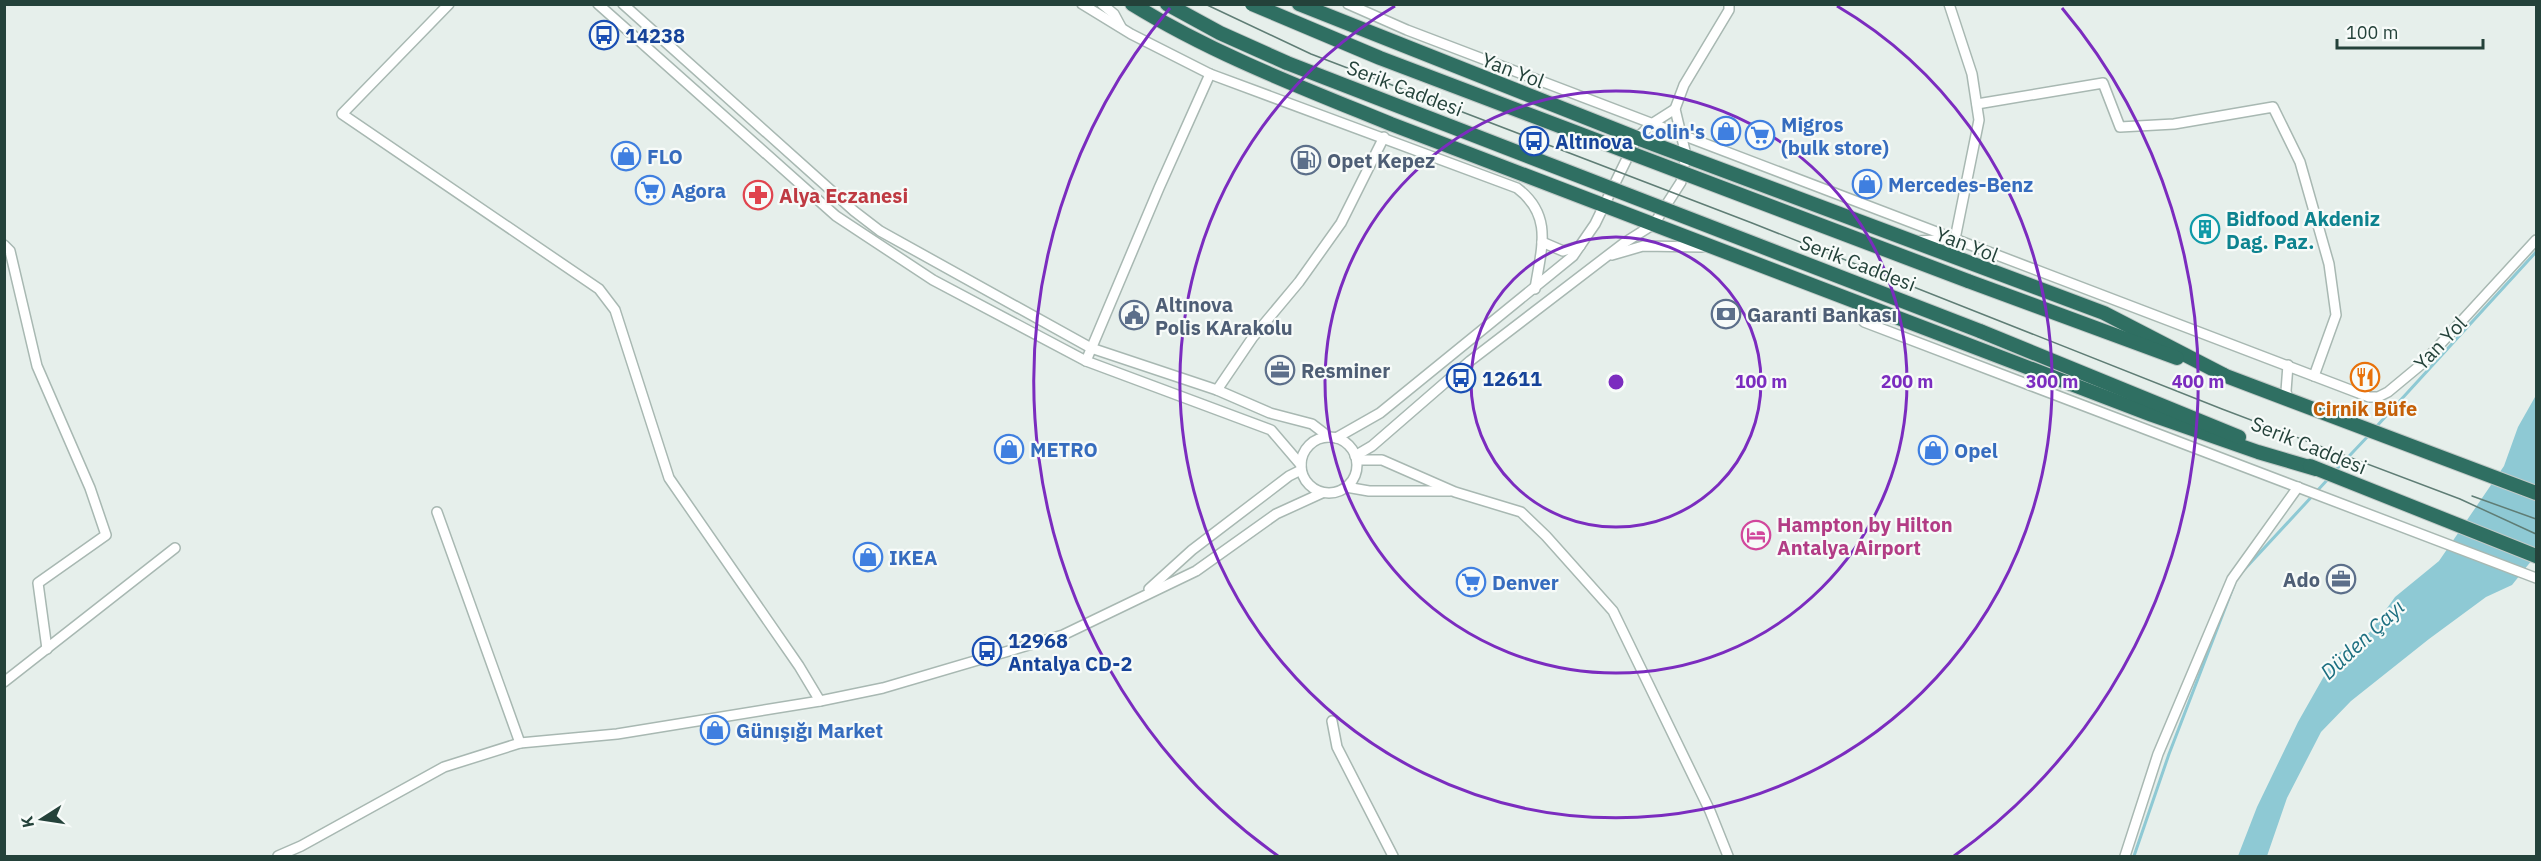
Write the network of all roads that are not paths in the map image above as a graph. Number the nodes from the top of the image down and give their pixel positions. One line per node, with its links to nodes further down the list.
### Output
1 (449, 4): 64 (street)
2 (598, 4): 38 (street)
3 (623, 4): 37 (street)
4 (1082, 4): 13 (street)
5 (1102, 4): 13 (street)
6 (1132, 4): 20 (highway)
7 (1167, 4): 51 (highway, Serik Caddesi, bridge)
8 (1252, 4): 40 (highway, Serik Caddesi, bridge)
9 (1299, 4): 21 (highway)
10 (1348, 4): 17 (street, Yan Yol)
11 (1729, 4): 16 (street)
12 (1949, 4): 15 (street)
13 (1122, 28): 14 (street)
14 (1210, 74): 19 (street); 37 (street)
15 (1977, 104): 25 (street); 41 (street)
16 (1675, 109): 17 (street); 18 (street)
17 (1653, 123): 18 (street, Yan Yol); 21 (street)
18 (1681, 133): 22 (street); 25 (street, Yan Yol)
19 (1384, 137): 20 (street); 28 (street); 42 (street)
20 (1423, 137): 23 (highway)
21 (1637, 138): 22 (highway); 23 (street)
22 (1686, 155): 24 (street); 27 (highway)
23 (1604, 205): 24 (highway); 30 (street)
24 (1654, 224): 31 (highway); 32 (street)
25 (1955, 239): 27 (street); 33 (street, Yan Yol)
26 (2536, 240): 41 (street, Yan Yol)
27 (1914, 241): 35 (highway)
28 (1542, 242): 30 (street); 34 (street)
29 (4, 245): 62 (street)
30 (1580, 246): 34 (street)
31 (1716, 248): 32 (street); 36 (highway)
32 (1607, 256): 47 (street)
33 (2023, 265): 35 (street); 39 (street, Yan Yol)
34 (1535, 290): 44 (street)
35 (2042, 290): 40 (highway)
36 (1857, 303): 45 (highway); 48 (street)
37 (1091, 348): 38 (street); 42 (street)
38 (1086, 361): 49 (street)
39 (2288, 365): 41 (street, Yan Yol); 43 (street)
40 (2224, 375): 43 (highway, Serik Caddesi)
41 (2314, 376)
42 (1217, 390): 44 (street)
43 (2288, 400): 56 (highway, Serik Caddesi)
44 (1333, 438): 47 (street); 49 (street)
45 (2230, 443): 46 (highway); 48 (street)
46 (2258, 452): 50 (street); 51 (highway)
47 (1356, 458): 53 (street); 54 (street)
48 (2224, 460): 50 (street)
49 (1301, 467): 55 (street); 61 (street)
50 (2250, 469): 52 (street)
51 (2316, 469): 59 (highway, Serik Caddesi)
52 (2298, 487): 60 (street); 70 (street)
53 (1346, 488): 54 (street); 55 (street)
54 (1455, 492): 69 (street)
55 (1322, 493): 61 (street)
56 (2536, 494)
57 (437, 512): 66 (street)
58 (175, 548): 62 (street)
59 (2536, 556)
60 (2536, 578)
61 (1140, 596): 64 (street)
62 (47, 649): 63 (street)
63 (4, 682)
64 (820, 701): 66 (street)
65 (1332, 721): 68 (street)
66 (520, 743): 67 (street)
67 (278, 856)
68 (1393, 856)
69 (1728, 856)
70 (2125, 856)

